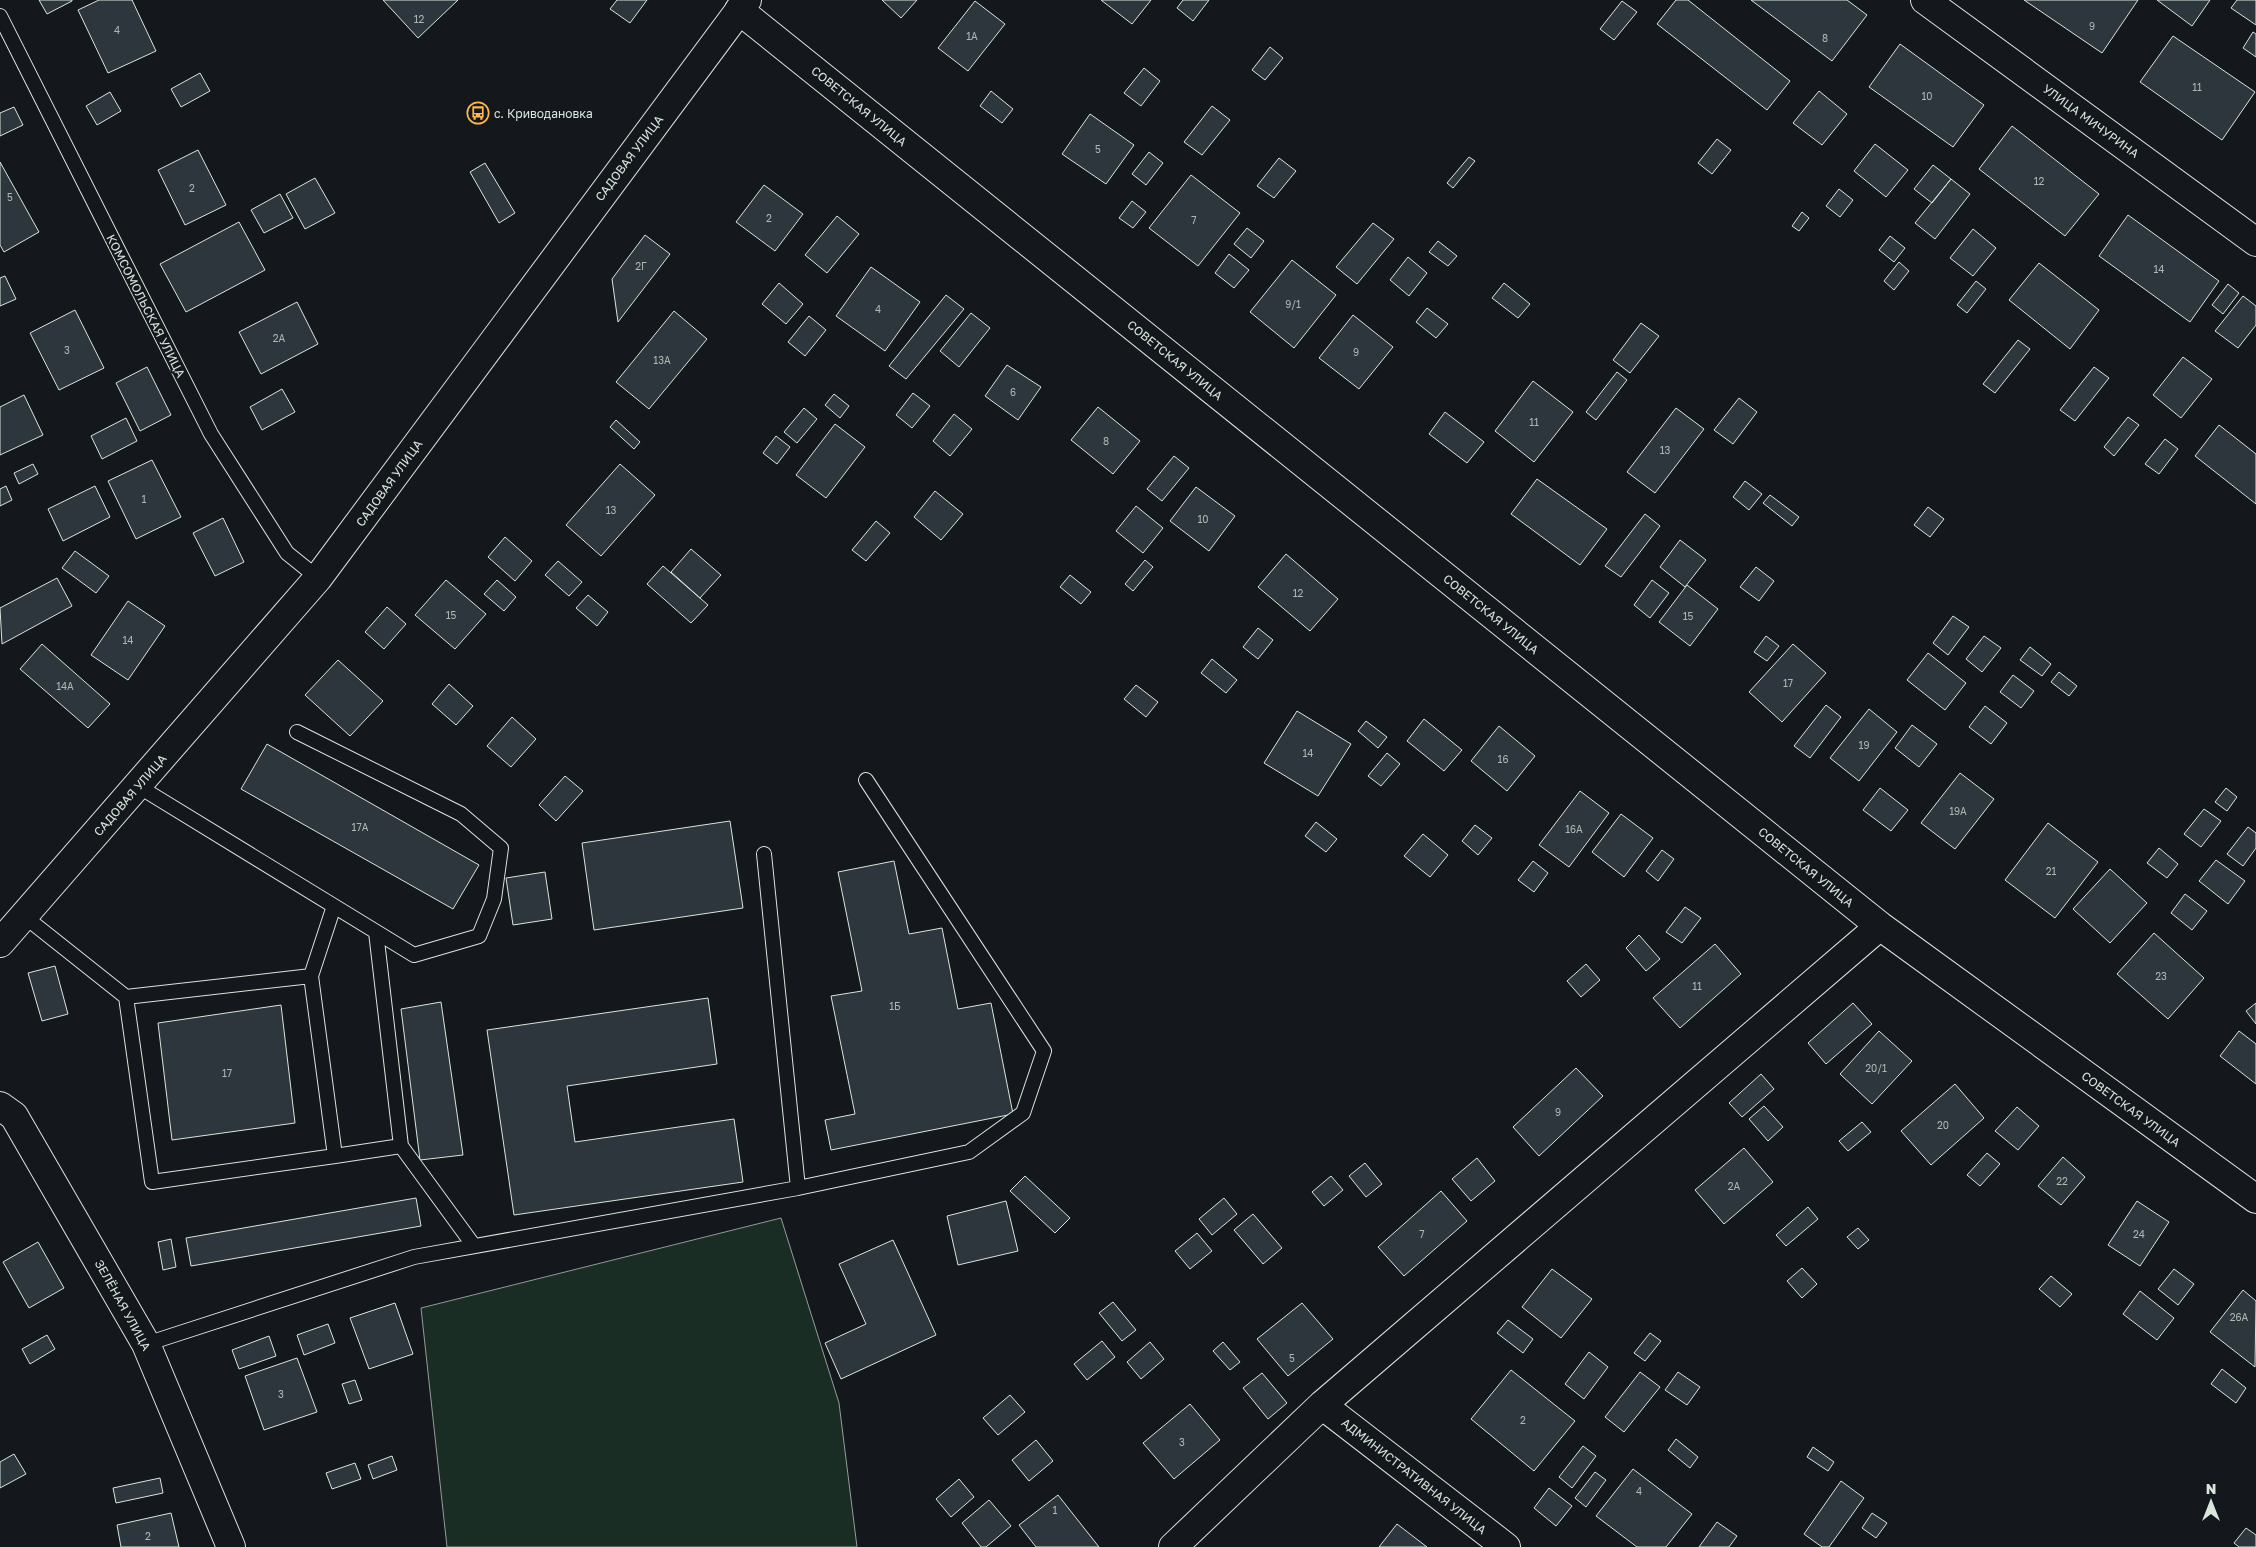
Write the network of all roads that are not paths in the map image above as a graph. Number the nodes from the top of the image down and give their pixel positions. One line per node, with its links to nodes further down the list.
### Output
1 (1925, 0): 4 (street, УЛИЦА МИЧУРИНА)
2 (743, 5): 5 (street, САДОВАЯ УЛИЦА); 12 (street, СОВЕТСКАЯ УЛИЦА)
3 (0, 16): 5 (lane, КОМСОМОЛЬСКАЯ УЛИЦА)
4 (2256, 242)
5 (318, 578): 8 (street, САДОВАЯ УЛИЦА)
6 (297, 732): 13 (lane)
7 (866, 780): 20 (lane)
8 (138, 786): 10 (lane); 11 (street, САДОВАЯ УЛИЦА)
9 (764, 854): 20 (lane)
10 (334, 906): 13 (lane); 15 (lane)
11 (24, 916): 14 (street, САДОВАЯ УЛИЦА); 16 (lane)
12 (1880, 926): 21 (street, СОВЕТСКАЯ УЛИЦА); 24 (street)
13 (376, 932): 18 (lane)
14 (0, 942)
15 (310, 976): 16 (lane); 19 (lane)
16 (126, 998): 19 (lane)
17 (0, 1106): 23 (street, ЗЕЛЁНАЯ УЛИЦА)
18 (401, 1146): 19 (lane); 22 (lane)
19 (334, 1156)
20 (798, 1188): 22 (lane)
21 (2256, 1199)
22 (474, 1246): 23 (lane)
23 (146, 1344): 25 (street, ЗЕЛЁНАЯ УЛИЦА)
24 (1322, 1405): 26 (street); 27 (street, АДМИНИСТРАТИВНАЯ УЛИЦА)
25 (231, 1547)
26 (1174, 1547)
27 (1506, 1547)

